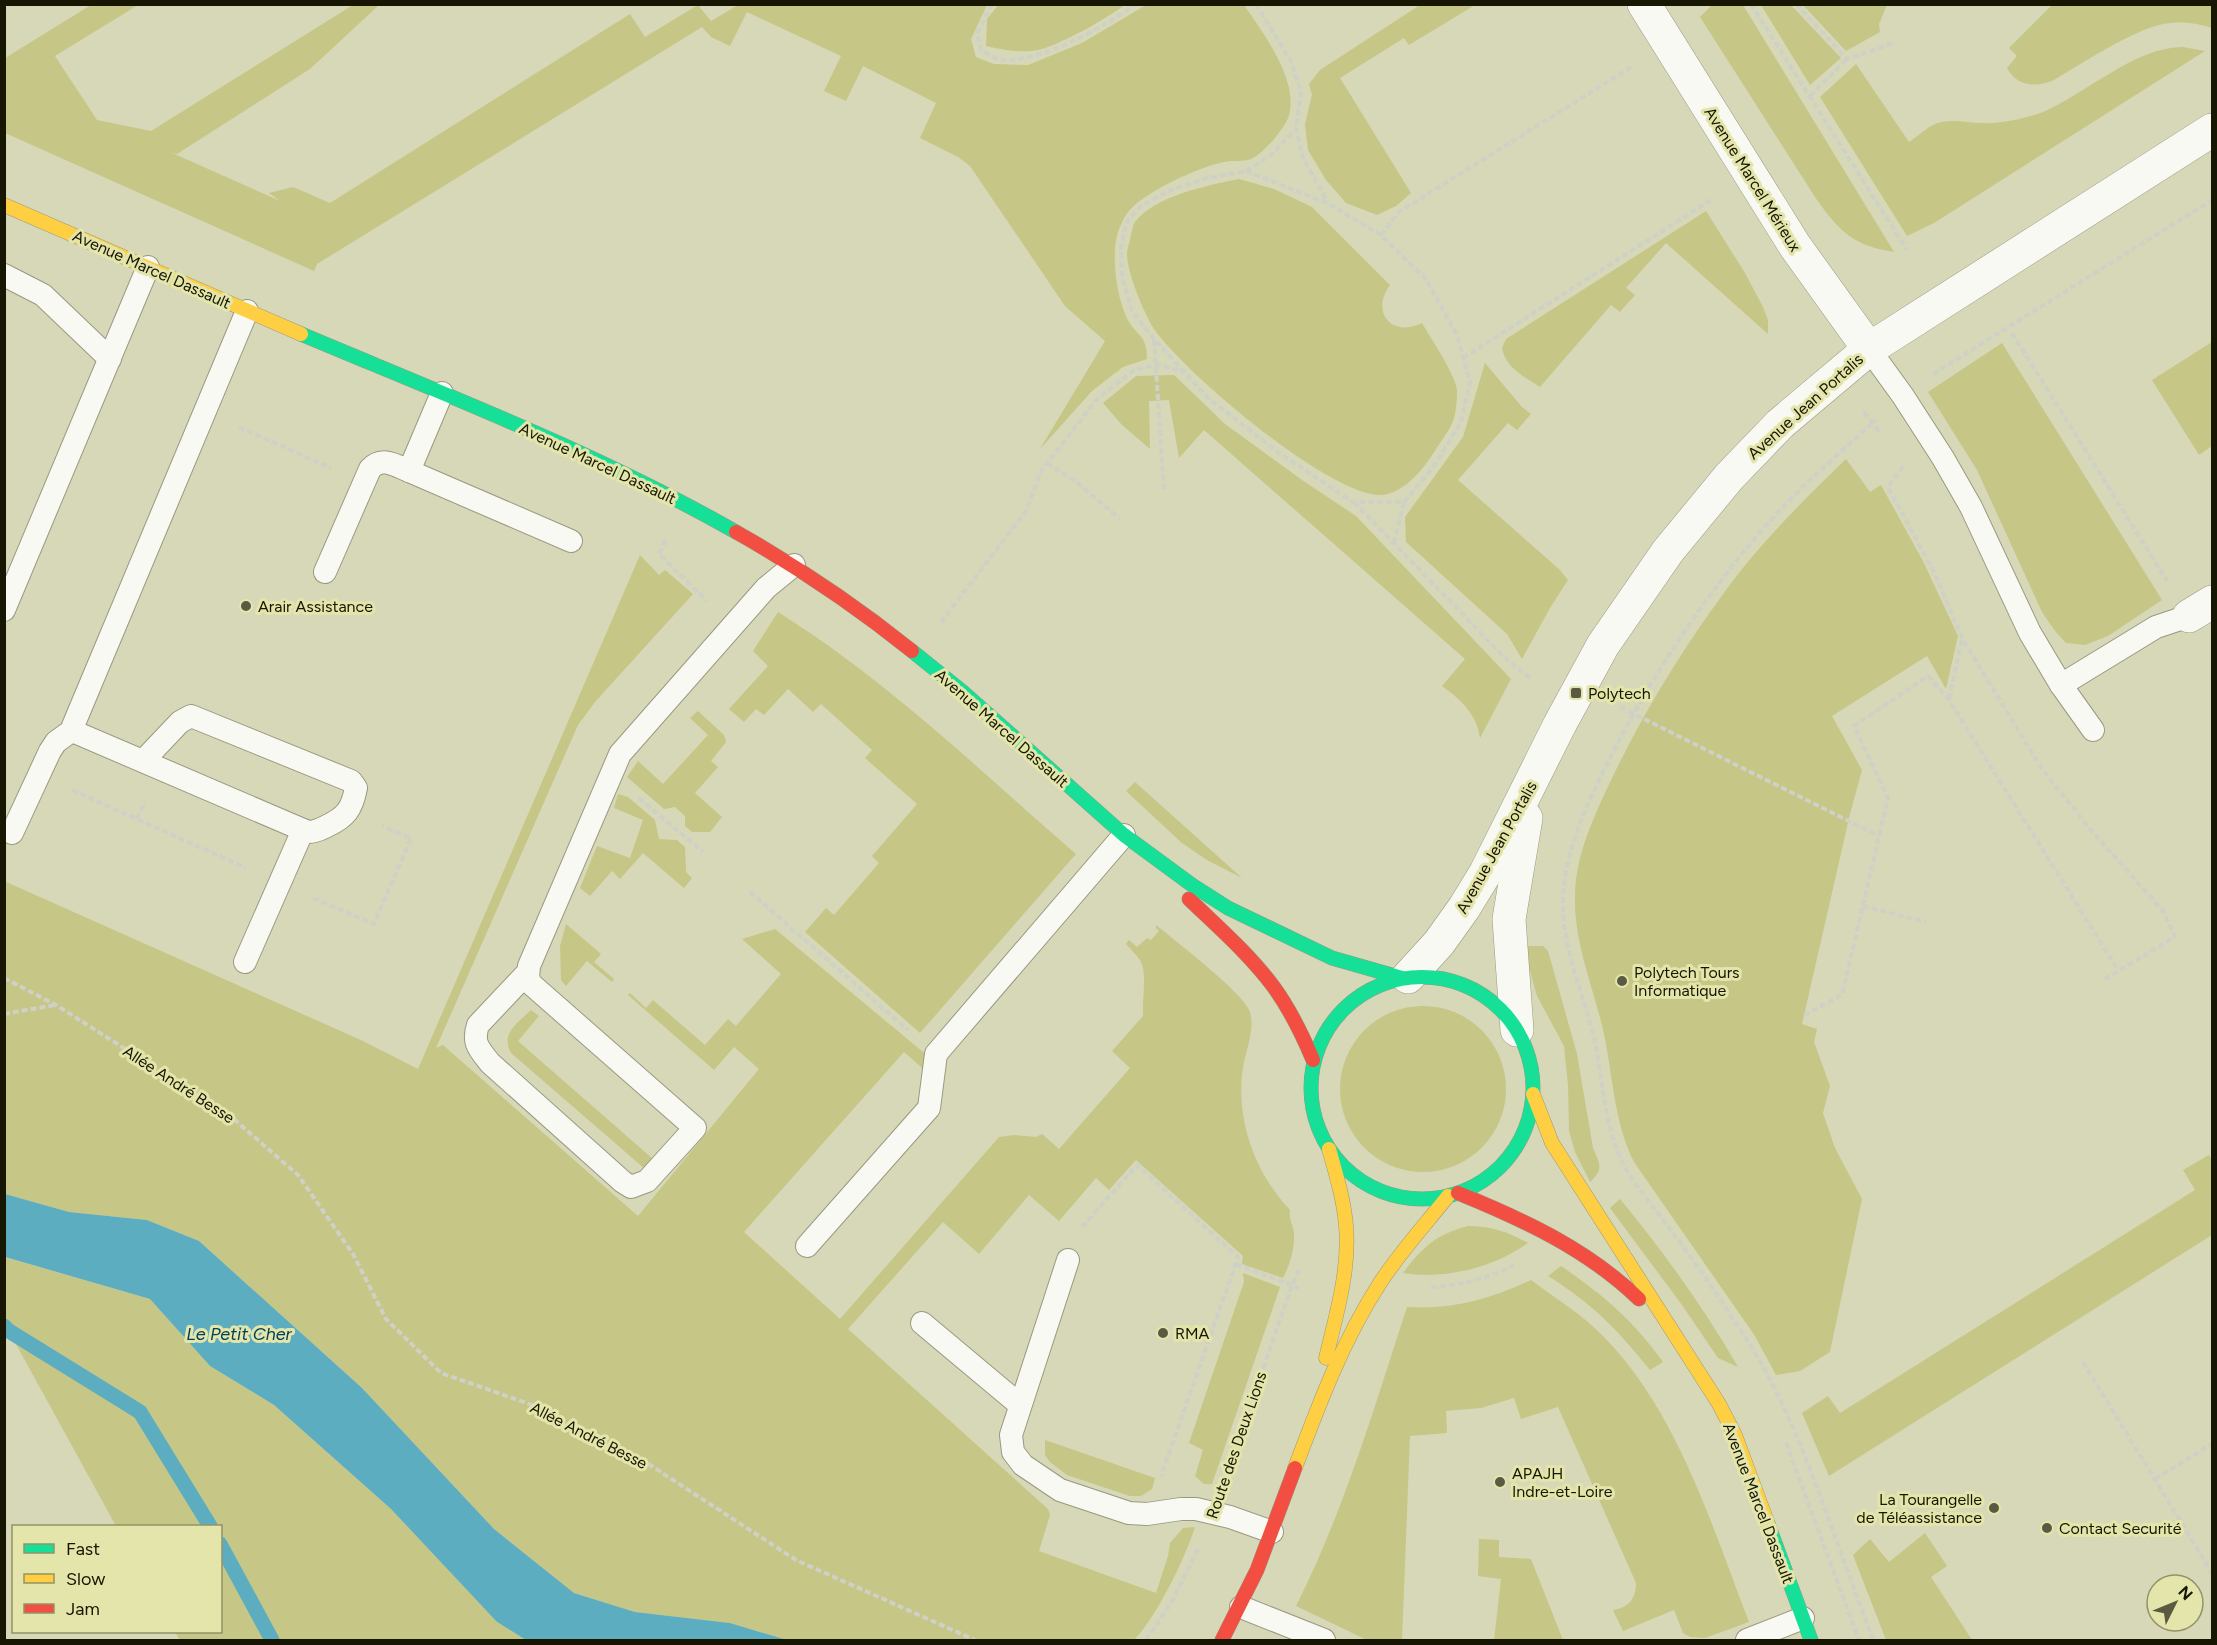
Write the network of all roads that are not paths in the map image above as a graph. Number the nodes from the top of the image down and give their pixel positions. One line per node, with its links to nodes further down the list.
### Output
1 (1644, 4): 7 (street, Avenue Marcel Mérieux)
2 (2212, 130): 7 (street, Avenue Jean Portalis)
3 (4, 205): 4 (street, Avenue Marcel Dassault)
4 (148, 267): 6 (street, Avenue Marcel Dassault); 8 (lane)
5 (4, 275): 8 (lane)
6 (247, 311): 9 (street, Avenue Marcel Dassault); 17 (lane)
7 (1869, 349): 16 (lane); 20 (street, Avenue Jean Portalis)
8 (110, 359): 15 (lane)
9 (442, 393): 10 (lane); 12 (street, Avenue Marcel Dassault)
10 (409, 471): 11 (lane); 13 (lane)
11 (571, 541)
12 (794, 565): 23 (street, Avenue Marcel Dassault); 25 (lane)
13 (326, 572)
14 (2201, 609): 16 (lane)
15 (4, 610)
16 (2061, 685): 18 (lane)
17 (74, 729): 19 (lane); 22 (lane)
18 (2093, 730)
19 (143, 761): 21 (lane); 21 (lane)
20 (1537, 772): 26 (street, Avenue Jean Portalis); 27 (street, Avenue Jean Portalis)
21 (303, 830): 24 (lane)
22 (12, 833)
23 (1124, 835): 26 (street, Avenue Marcel Dassault); 28 (street, Avenue Marcel Dassault); 32 (lane)
24 (245, 962)
25 (528, 972): 25 (lane)
26 (1405, 977): 27 (street); 28 (street)
27 (1517, 1030): 29 (street)
28 (1313, 1060): 30 (street)
29 (1533, 1094): 31 (street); 35 (street, Avenue Marcel Dassault)
30 (1329, 1149): 31 (street); 37 (street)
31 (1453, 1195): 35 (street, Avenue Marcel Dassault); 37 (street)
32 (807, 1246)
33 (1068, 1260): 36 (lane)
34 (922, 1323): 36 (lane)
35 (1678, 1339): 40 (street, Avenue Marcel Dassault)
36 (1020, 1405): 38 (lane)
37 (1303, 1447): 38 (street)
38 (1272, 1532): 39 (street)
39 (1241, 1606): 41 (street); 42 (lane)
40 (1803, 1618): 43 (lane); 44 (street, Avenue Marcel Dassault)
41 (1222, 1641)
42 (1324, 1641)
43 (1747, 1641)
44 (1811, 1641)

